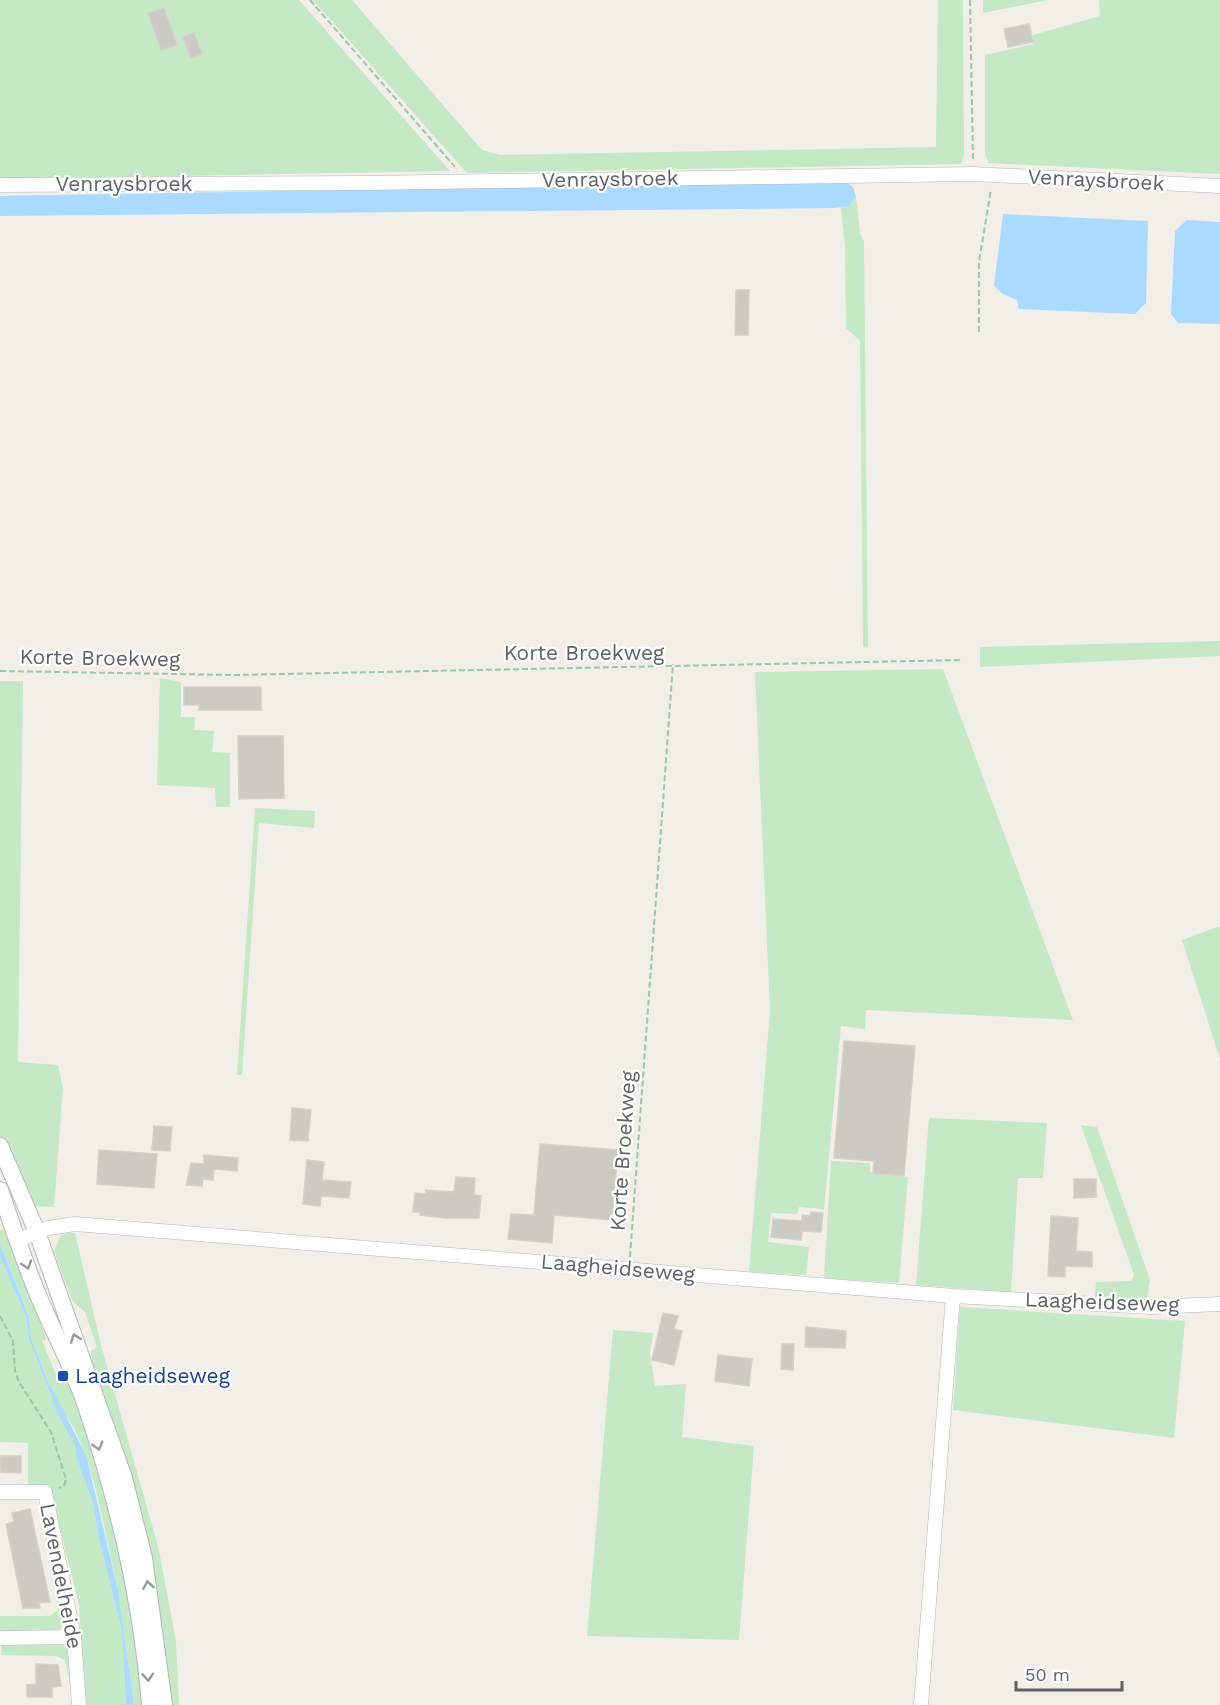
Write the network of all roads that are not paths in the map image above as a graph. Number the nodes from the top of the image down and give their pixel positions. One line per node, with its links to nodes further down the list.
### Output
1 (0, 185): 2 (street, Venraysbroek)
2 (1220, 186)
3 (0, 1146): 5 (street)
4 (0, 1190): 6 (street)
5 (37, 1232): 6 (street, Laagheidseweg); 7 (street, Laagheidseweg); 14 (street, one-way to 5)
6 (18, 1240): 13 (street, one-way to 13)
7 (953, 1296): 8 (street, Laagheidseweg); 15 (street)
8 (1220, 1304)
9 (0, 1492): 10 (street, Lavendelheide)
10 (74, 1637): 11 (street); 12 (street, Lavendelheide)
11 (0, 1638)
12 (79, 1705)
13 (150, 1705)
14 (164, 1705)
15 (921, 1705)

